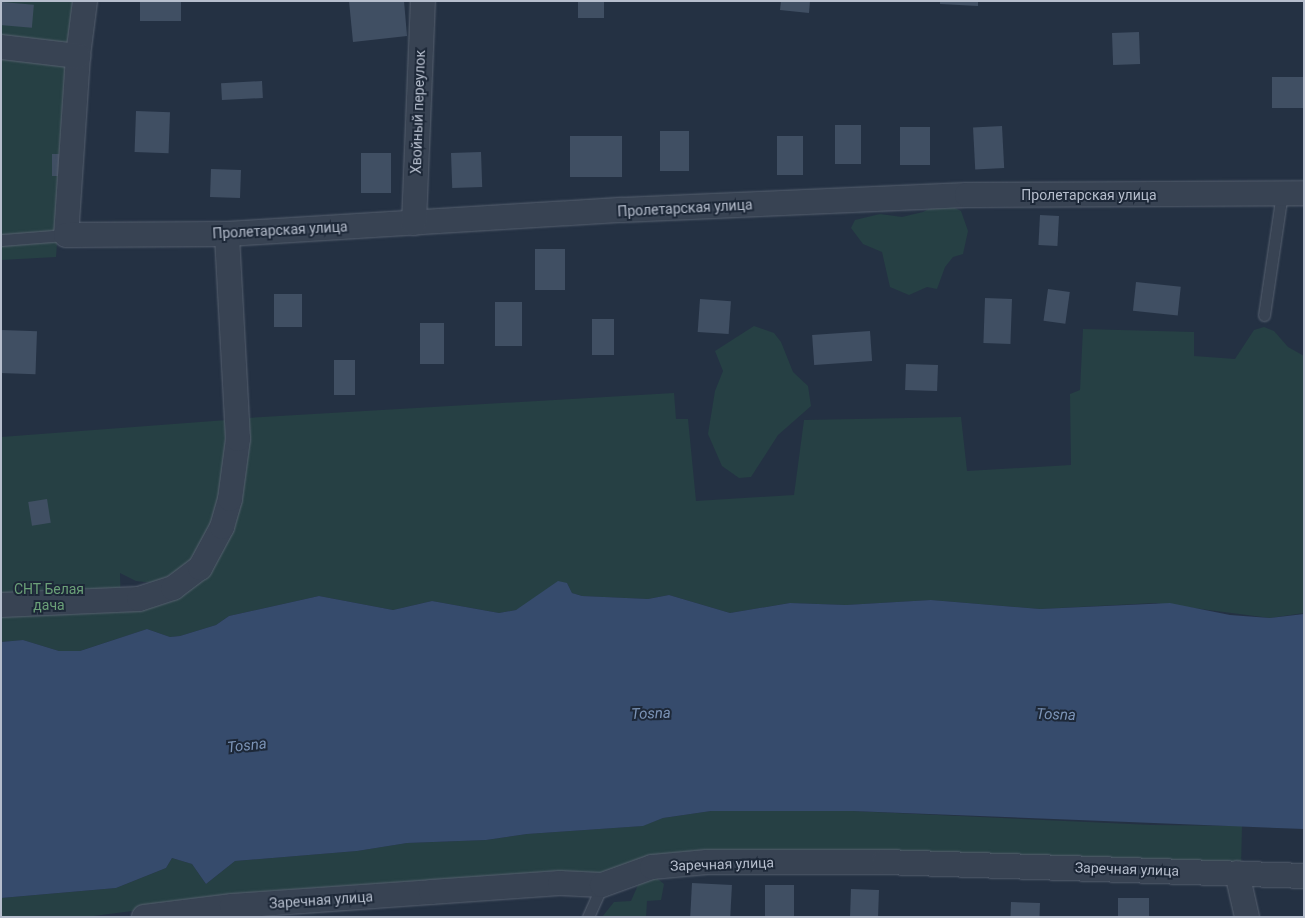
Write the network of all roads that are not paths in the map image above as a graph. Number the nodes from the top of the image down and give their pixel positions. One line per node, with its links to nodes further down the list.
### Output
1 (85, 1): 4 (street)
2 (423, 1): 6 (street, Хвойный переулок)
3 (1, 47): 4 (street)
4 (78, 56): 8 (street)
5 (1293, 193): 6 (street, Пролетарская улица); 10 (lane)
6 (414, 223): 7 (street, Пролетарская улица)
7 (228, 234): 8 (street, Пролетарская улица); 11 (street)
8 (66, 235): 9 (lane)
9 (1, 240)
10 (1264, 315)
11 (1, 605)
12 (1237, 873): 13 (street, Заречная улица); 14 (street, Заречная улица); 17 (street)
13 (1304, 876)
14 (602, 885): 15 (street, Заречная улица); 16 (lane)
15 (144, 917)
16 (588, 917)
17 (1247, 917)

